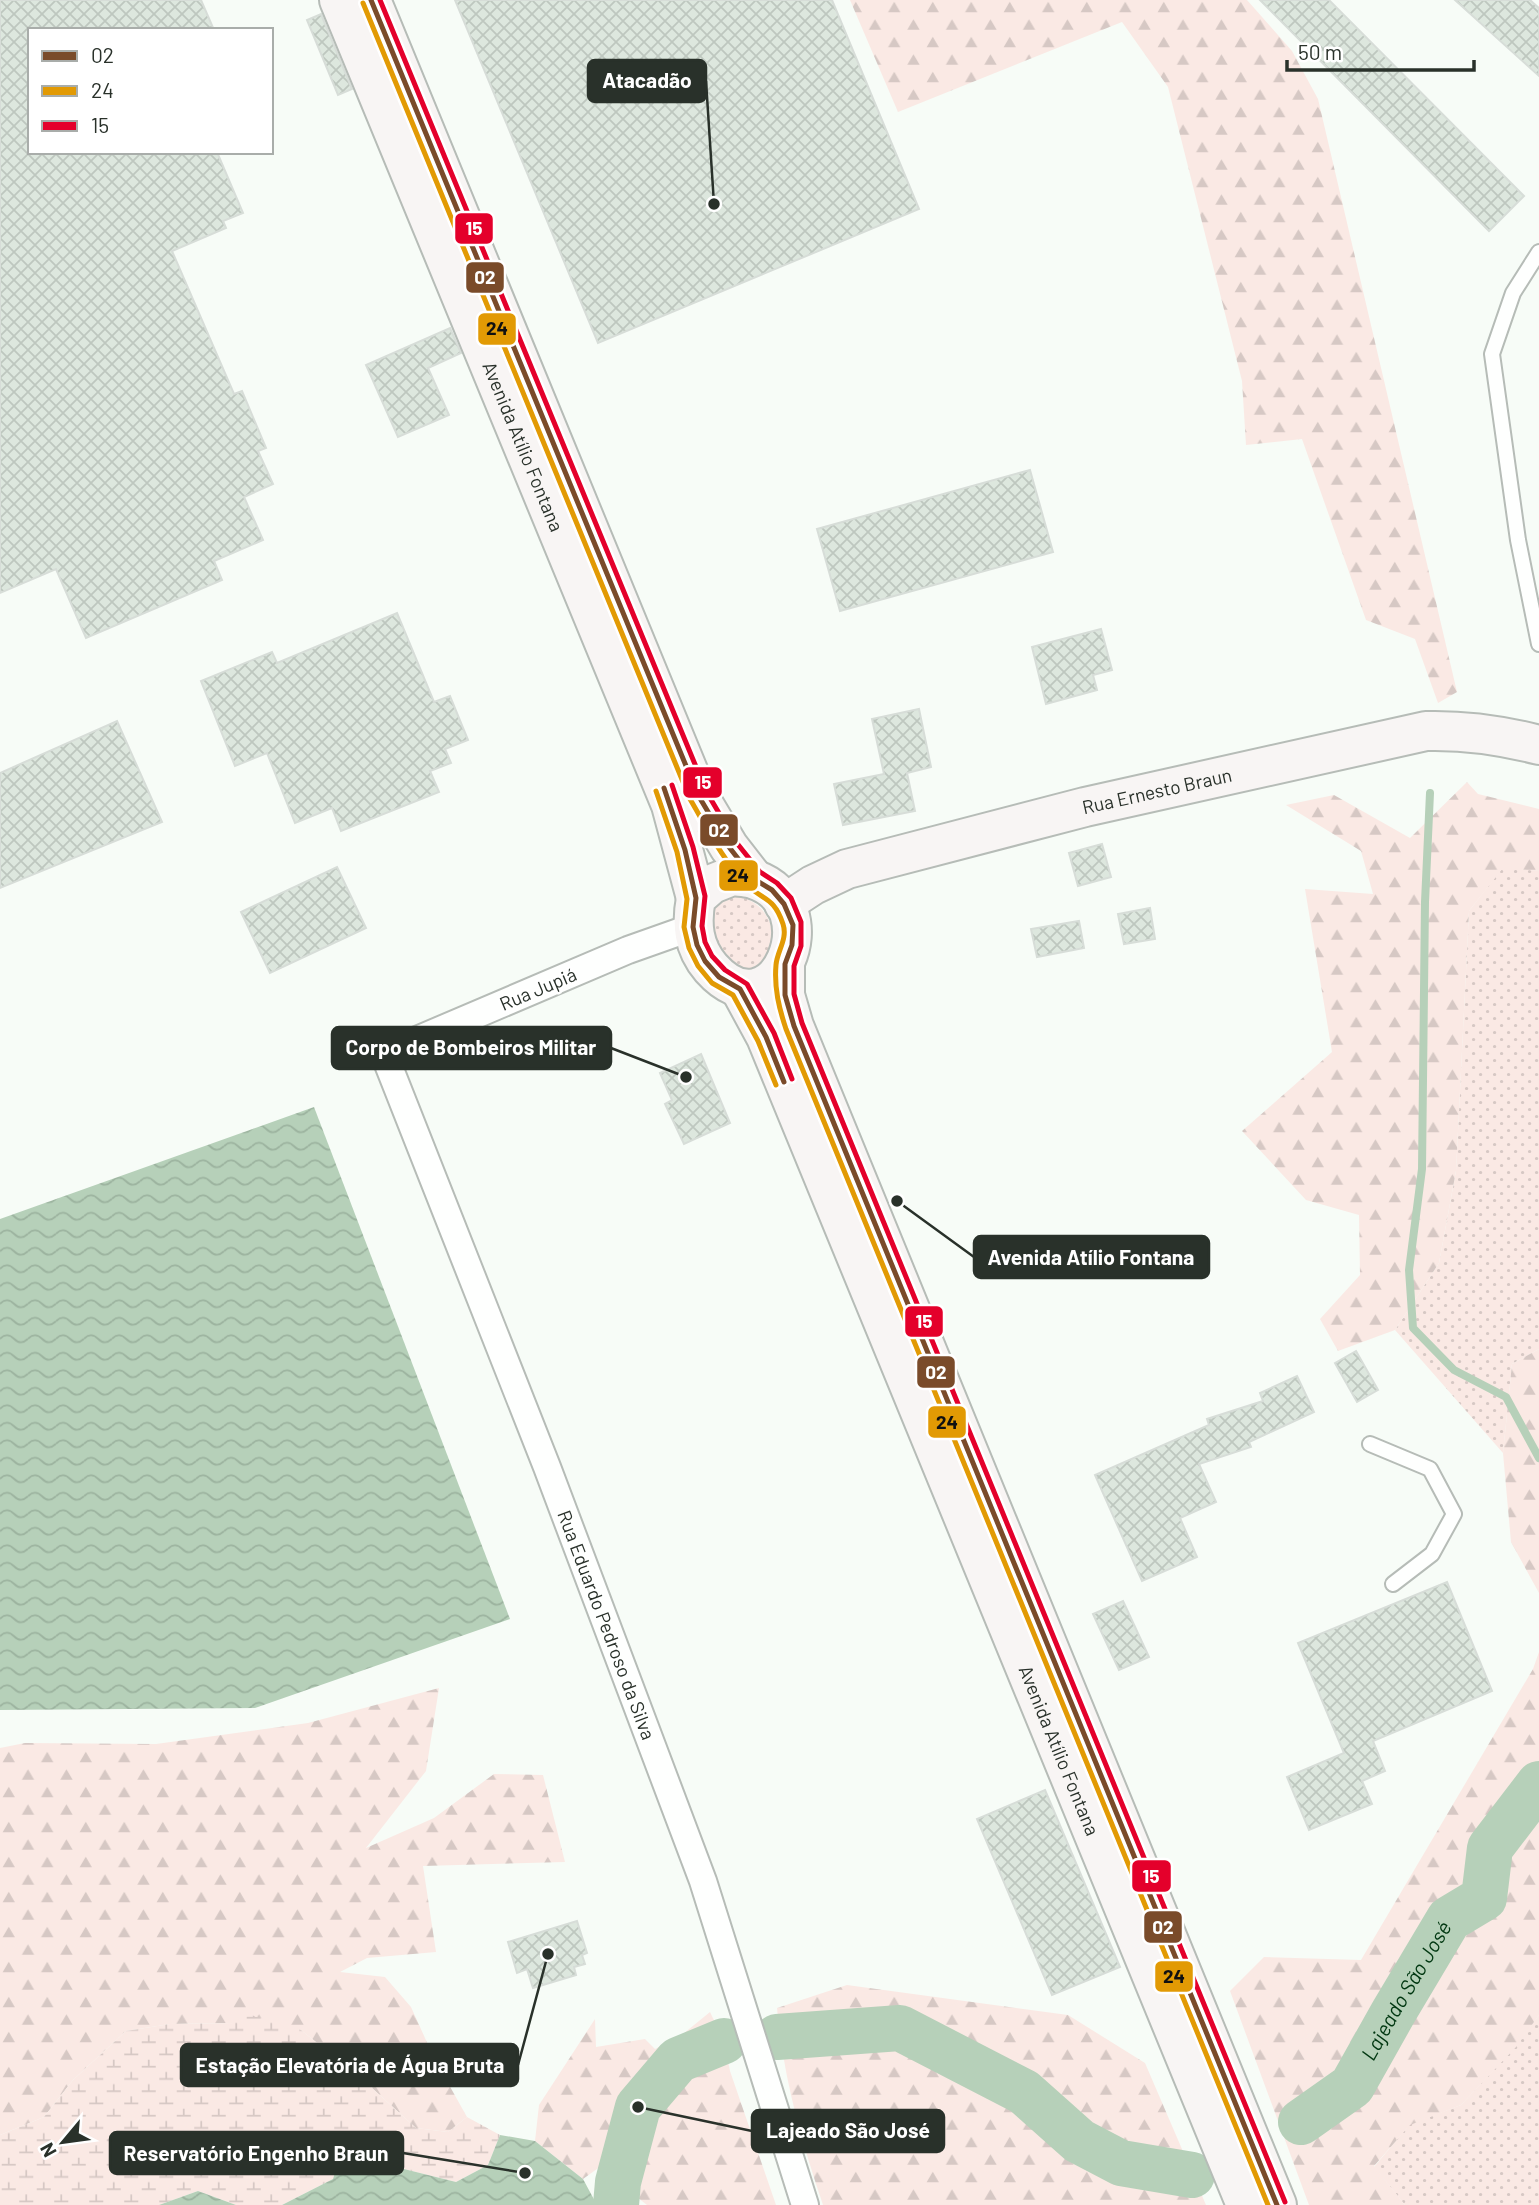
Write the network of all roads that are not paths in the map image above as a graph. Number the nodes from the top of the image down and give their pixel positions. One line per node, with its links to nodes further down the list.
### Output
1 (339, 0): 8 (main road, Avenida Atílio Fontana)
2 (371, 0): 6 (main road, Avenida Atílio Fontana)
3 (1539, 251): 4 (lane)
4 (1539, 645)
5 (1539, 745): 7 (main road, Rua Ernesto Braun)
6 (754, 879): 7 (main road); 8 (main road)
7 (784, 904): 9 (main road)
8 (694, 912): 10 (main road); 11 (street, Rua Jupiá)
9 (785, 964): 10 (main road); 16 (main road, Avenida Atílio Fontana)
10 (740, 989): 15 (main road, Avenida Atílio Fontana)
11 (384, 1054): 14 (street, Rua Eduardo Pedroso da Silva)
12 (1370, 1444): 13 (lane)
13 (1393, 1584)
14 (806, 2205)
15 (1246, 2205)
16 (1277, 2205)

